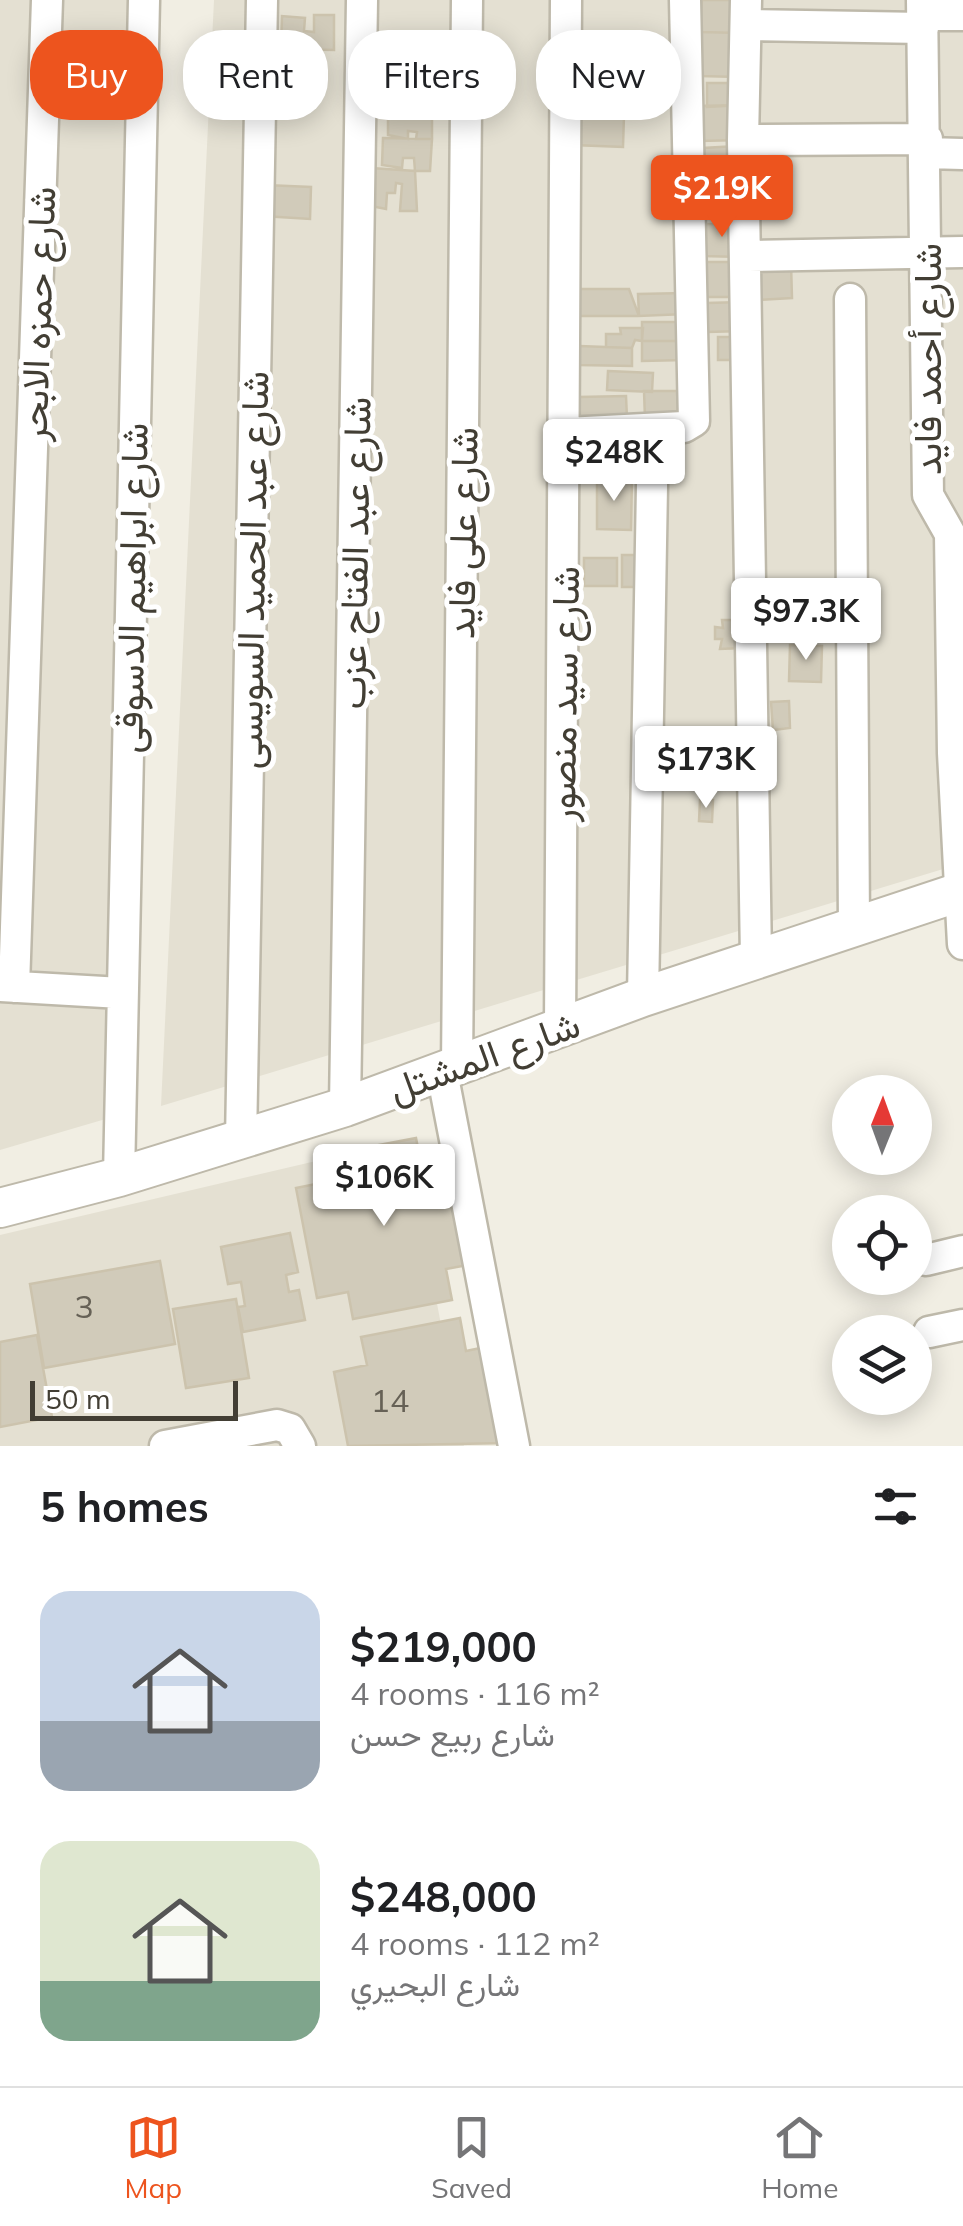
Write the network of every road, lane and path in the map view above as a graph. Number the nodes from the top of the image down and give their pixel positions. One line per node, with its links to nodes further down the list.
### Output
1 (47, 0): 24 (street, شارع حمزه الابحر)
2 (144, 0): 25 (street, شارع ابراهيم الدسوقى)
3 (262, 0): 30 (street, شارع عبد الحميد السويسى)
4 (362, 0): 29 (street, شارع عبد الفتاح عزب)
5 (467, 0): 28 (street, شارع على فايد)
6 (566, 0): 19 (street, شارع سيد منصور)
7 (685, 0): 18 (street)
8 (746, 12): 9 (street); 11 (street)
9 (923, 14): 10 (street); 12 (street, شارع أحمد فايد)
10 (963, 15)
11 (744, 140): 12 (street); 16 (street)
12 (926, 146): 13 (street); 14 (street, شارع أحمد فايد)
13 (963, 154)
14 (926, 252): 15 (street); 16 (street); 20 (street, شارع أحمد فايد)
15 (963, 252)
16 (749, 256): 23 (street)
17 (850, 299): 21 (street)
18 (653, 428): 19 (street); 26 (street)
19 (566, 433): 27 (street, شارع سيد منصور)
20 (961, 891): 21 (street, شارع المشتل); 22 (street, شارع أحمد فايد)
21 (854, 927): 23 (street, شارع المشتل)
22 (963, 944)
23 (756, 959): 26 (street, شارع المشتل)
24 (7, 987): 25 (street)
25 (122, 993): 31 (street, شارع ابراهيم الدسوقى)
26 (643, 997): 27 (street, شارع المشتل)
27 (560, 1028): 28 (street, شارع المشتل)
28 (449, 1069): 29 (street, شارع المشتل); 39 (street, شارع على فايد)
29 (345, 1106): 30 (street, شارع المشتل)
30 (241, 1141): 31 (street, شارع المشتل)
31 (119, 1177): 32 (street, شارع المشتل)
32 (0, 1208)
33 (963, 1251): 34 (street)
34 (932, 1259)
35 (963, 1325): 36 (street)
36 (932, 1331)
37 (165, 1446): 38 (street)
38 (300, 1446)
39 (514, 1446)

